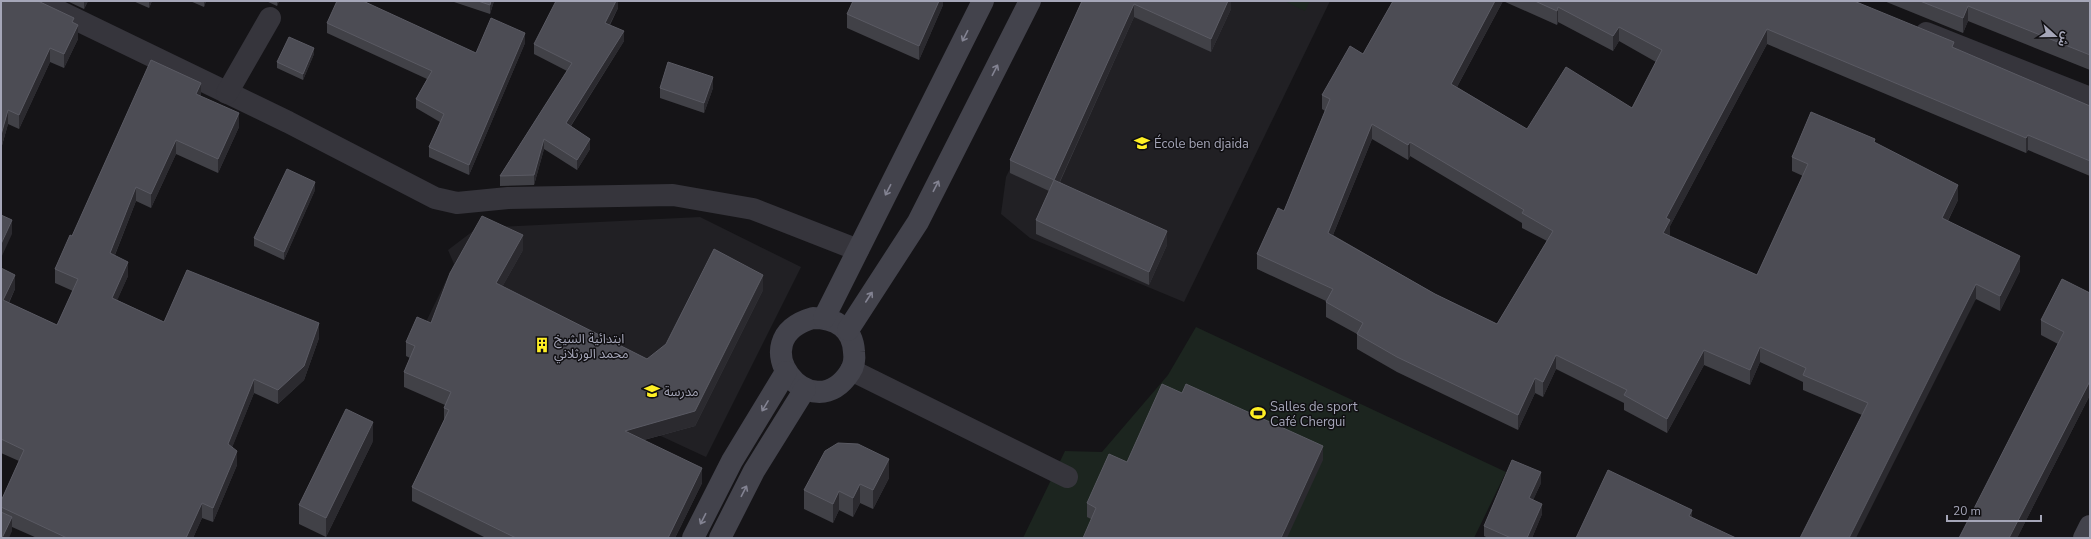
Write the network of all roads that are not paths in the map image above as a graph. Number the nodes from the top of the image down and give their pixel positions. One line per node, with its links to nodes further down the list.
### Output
1 (38, 1): 6 (street)
2 (983, 1): 8 (main road, one-way to 8)
3 (1030, 1): 10 (main road, one-way to 3)
4 (270, 18): 6 (street)
5 (1906, 24): 7 (street)
6 (227, 93): 8 (street)
7 (2090, 98)
8 (858, 250): 9 (main road)
9 (824, 318): 10 (main road); 12 (main road)
10 (848, 330): 11 (main road)
11 (851, 370): 13 (main road); 14 (street)
12 (786, 372): 13 (main road); 16 (main road, one-way to 16)
13 (806, 389): 17 (main road, one-way to 13)
14 (1067, 477)
15 (2090, 526): 18 (main road)
16 (693, 538)
17 (720, 538)
18 (2084, 538)

